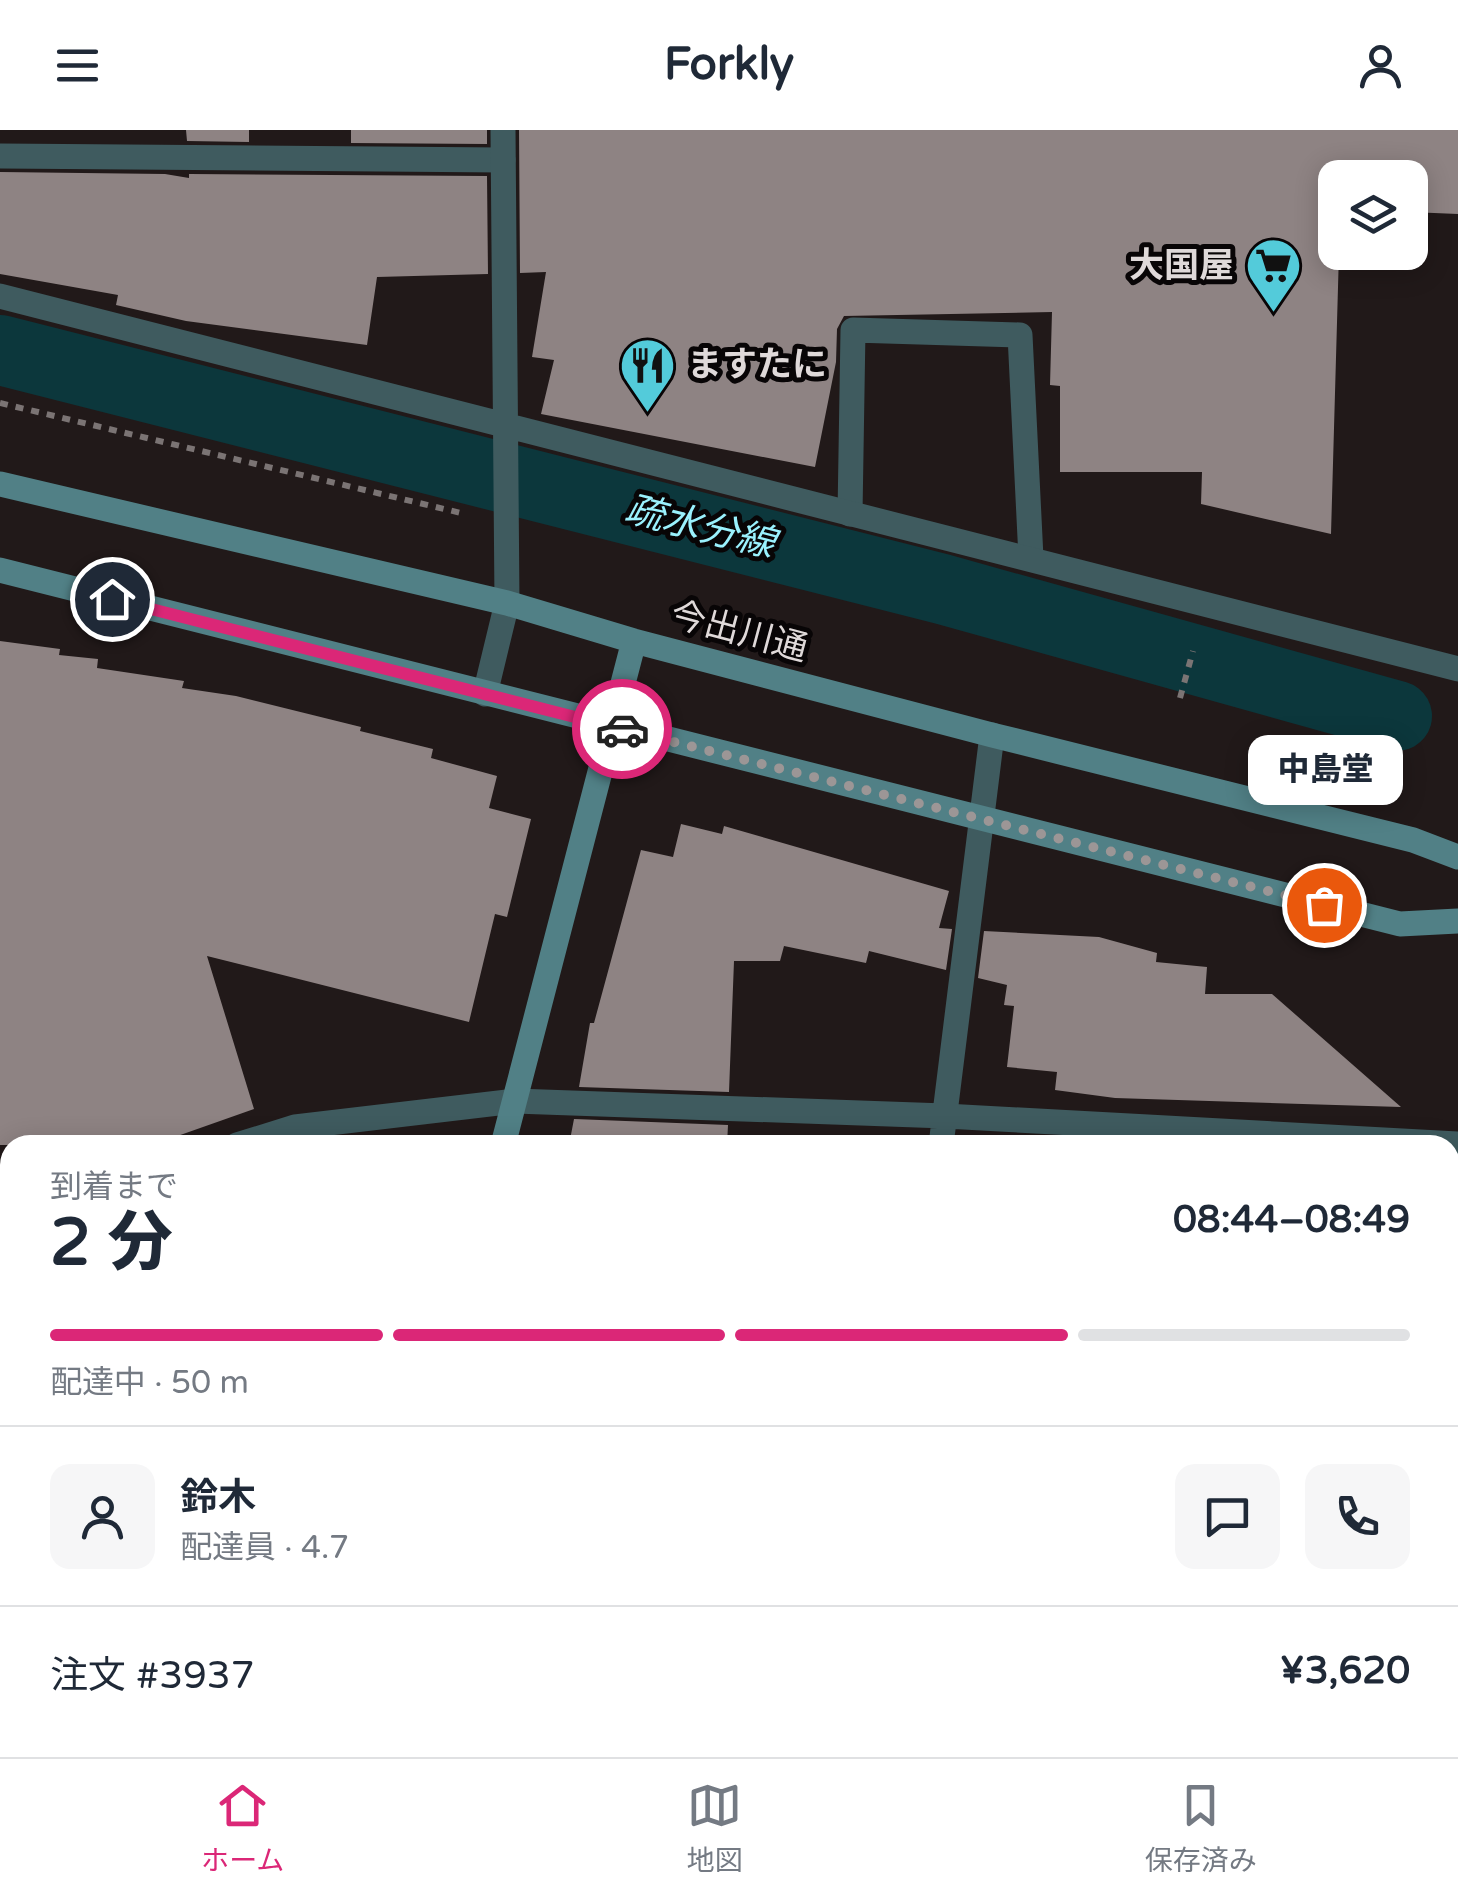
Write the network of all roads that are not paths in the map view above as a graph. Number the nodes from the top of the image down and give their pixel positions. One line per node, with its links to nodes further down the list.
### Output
1 (503, 130): 3 (street)
2 (0, 156): 3 (street)
3 (503, 160): 5 (street)
4 (0, 296): 5 (street)
5 (505, 434): 7 (street); 10 (street)
6 (0, 484): 10 (main road, 今出川通)
7 (850, 514): 8 (street); 8 (street)
8 (1032, 558): 12 (street)
9 (0, 570): 13 (main road)
10 (507, 603): 11 (main road, 今出川通); 13 (street)
11 (634, 640): 14 (main road); 15 (main road, 今出川通)
12 (1458, 669)
13 (485, 694): 14 (main road)
14 (610, 726): 16 (main road); 19 (main road)
15 (992, 735): 16 (street); 17 (main road, 今出川通)
16 (981, 820): 18 (main road); 20 (street)
17 (1458, 857)
18 (1458, 921)
19 (515, 1102): 20 (street); 21 (street); 22 (main road)
20 (944, 1116): 23 (street); 24 (street)
21 (269, 1135)
22 (506, 1135)
23 (942, 1135)
24 (1293, 1135)

